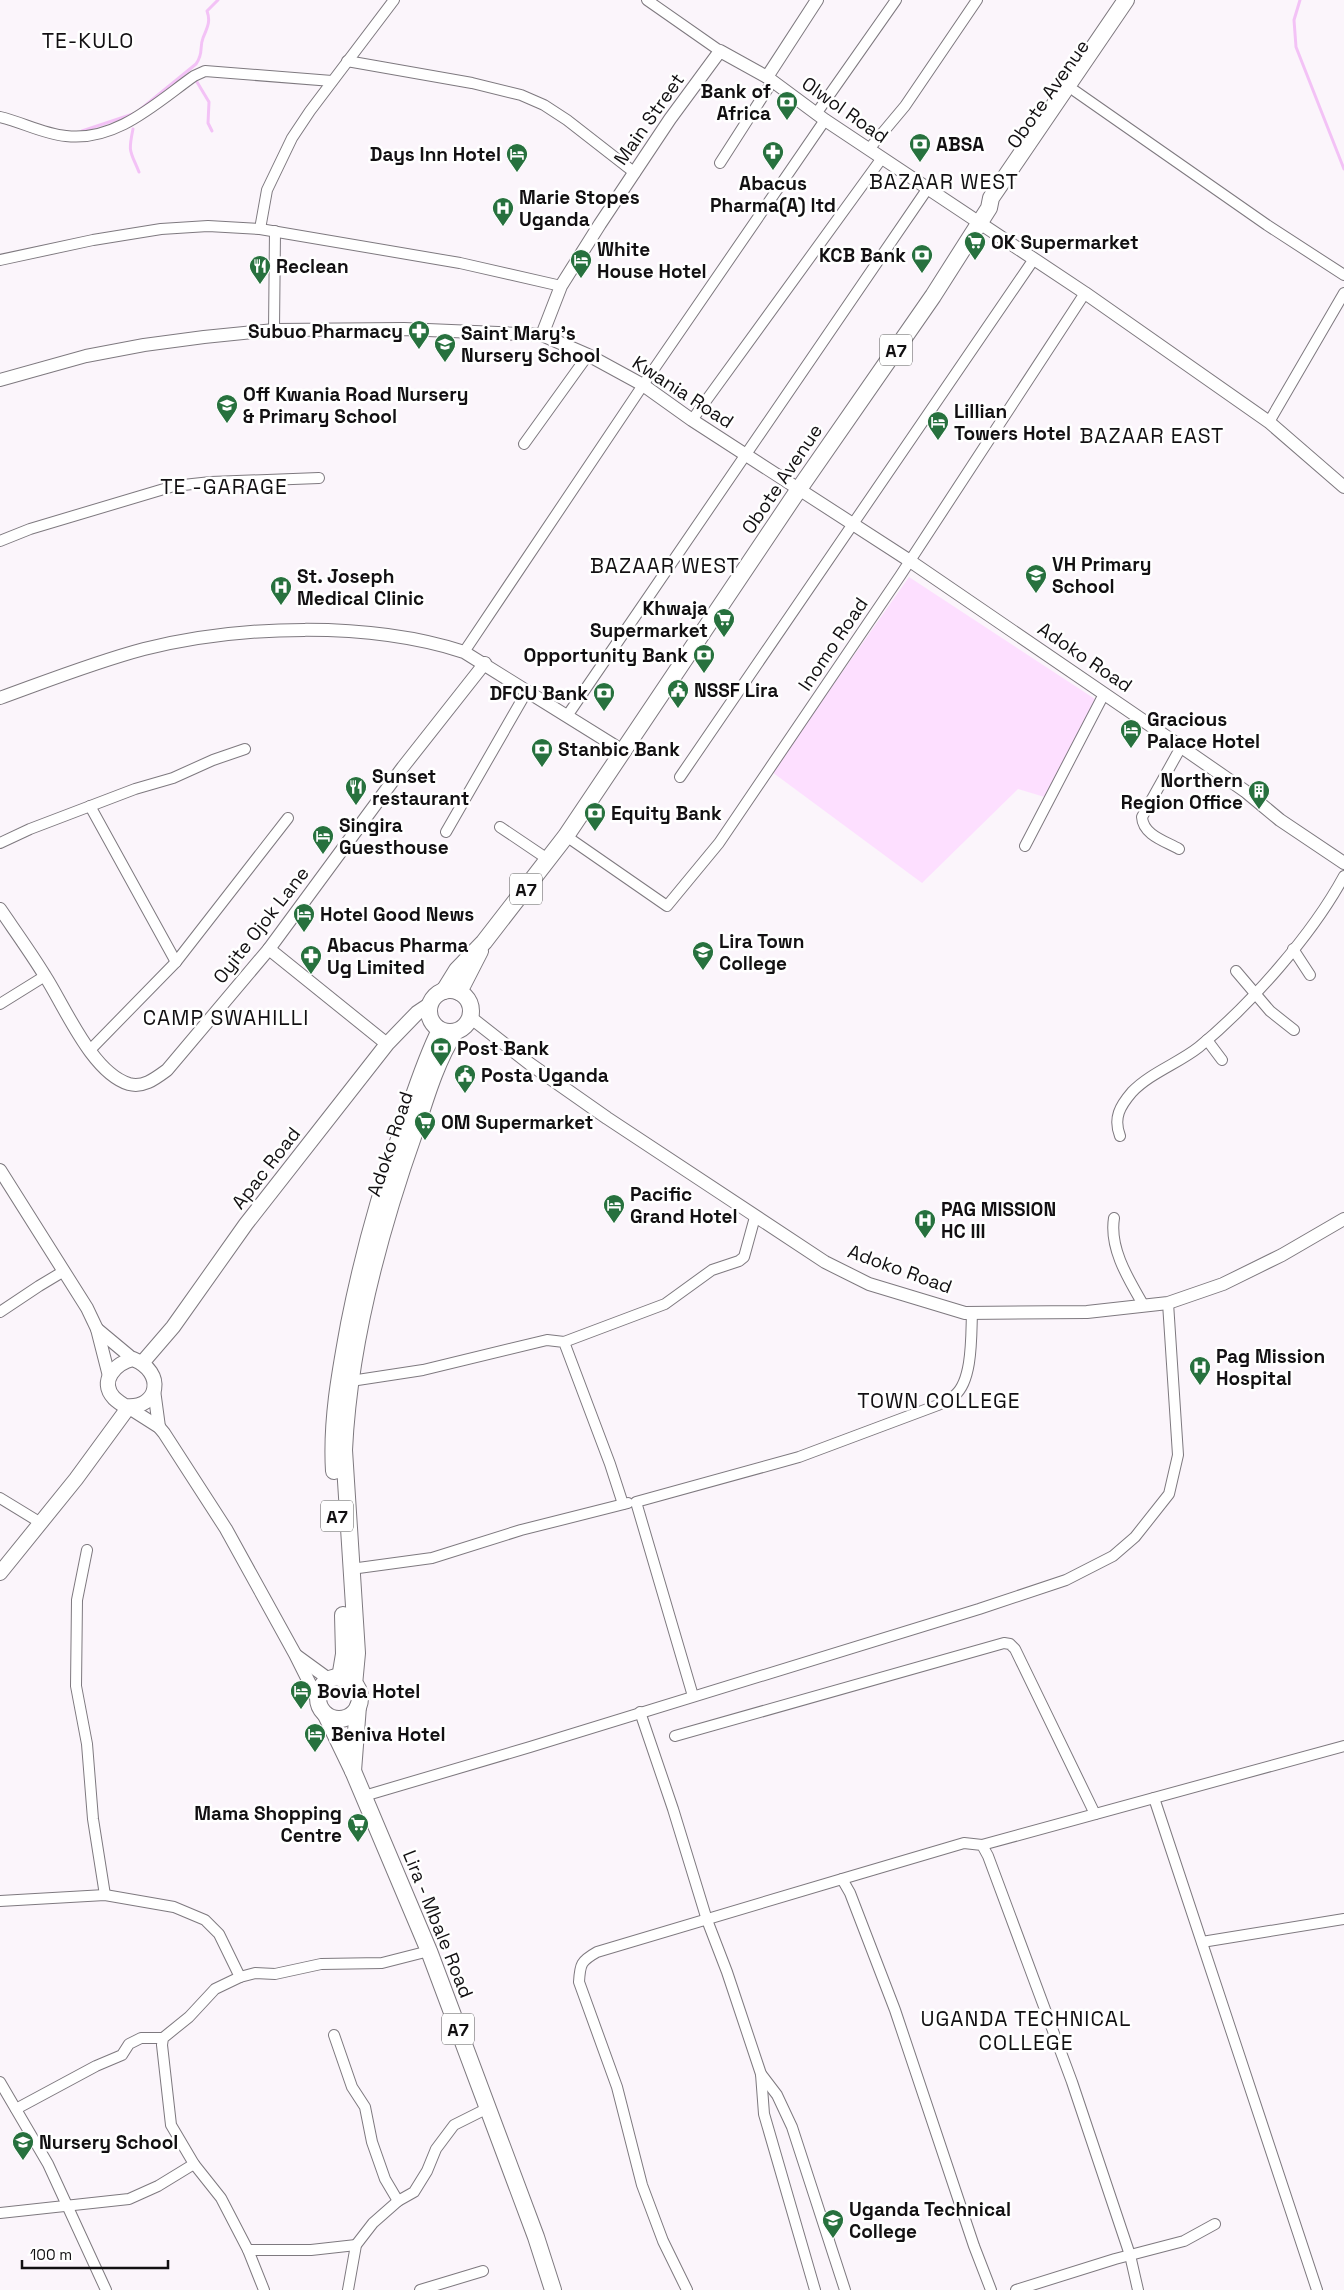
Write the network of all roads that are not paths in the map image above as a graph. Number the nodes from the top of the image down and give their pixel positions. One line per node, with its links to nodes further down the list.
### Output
1 (394, 0): 9 (street)
2 (647, 0): 8 (street)
3 (817, 0): 10 (street)
4 (896, 0): 14 (street)
5 (976, 0): 15 (street)
6 (1126, 0): 20 (main road, Obote Avenue / A7)
7 (1137, 0): 12 (main road, Obote Avenue / A7)
8 (720, 51): 10 (street); 18 (street, Main Street)
9 (347, 62): 11 (street); 18 (street)
10 (769, 80): 14 (street, Olwol Road); 17 (street)
11 (332, 81): 13 (street); 22 (street)
12 (1075, 91): 20 (main road, Obote Avenue / A7); 26 (street)
13 (0, 117)
14 (821, 117): 15 (street, Olwol Road); 34 (street)
15 (869, 149): 16 (street, Olwol Road)
16 (882, 158): 19 (street, Olwol Road); 35 (street)
17 (720, 163)
18 (635, 173): 27 (street, Main Street)
19 (928, 188): 21 (street, Olwol Road); 38 (street)
20 (989, 208): 21 (main road, Obote Avenue / A7)
21 (979, 224): 24 (street); 41 (main road, Obote Avenue / A7)
22 (260, 229): 23 (street); 25 (street)
23 (275, 231): 27 (street); 30 (street)
24 (1034, 259): 28 (street); 42 (street)
25 (0, 260)
26 (1344, 275)
27 (561, 286): 31 (street, Main Street)
28 (1085, 293): 36 (street); 44 (street, Inomo Road)
29 (1344, 293): 36 (street)
30 (274, 330): 31 (street); 33 (street)
31 (542, 335): 32 (street, Kwania Road)
32 (588, 355): 34 (street, Kwania Road); 37 (street)
33 (0, 380)
34 (642, 385): 35 (street, Kwania Road); 45 (street)
35 (692, 420): 38 (street, Kwania Road)
36 (1269, 422): 40 (street)
37 (524, 444)
38 (745, 455): 41 (street, Kwania Road); 50 (street)
39 (319, 478): 43 (street)
40 (1344, 487)
41 (799, 489): 42 (street, Adoko Road); 53 (main road, Obote Avenue / A7)
42 (853, 524): 44 (street, Adoko Road); 54 (street)
43 (0, 541)
44 (910, 561): 48 (street, Adoko Road); 59 (street, Inomo Road)
45 (464, 652): 46 (street); 49 (street)
46 (485, 663): 47 (street); 67 (street, Oyite Ojok Lane)
47 (528, 692): 50 (street); 58 (street)
48 (1104, 694): 51 (street, Adoko Road); 61 (street)
49 (0, 698)
50 (566, 716): 53 (street)
51 (1181, 747): 62 (street); 64 (street, Adoko Road)
52 (245, 749): 55 (street)
53 (623, 751): 59 (main road, Obote Avenue / A7)
54 (680, 777)
55 (90, 806): 60 (street); 69 (street)
56 (288, 818): 69 (street)
57 (500, 827): 63 (street)
58 (446, 832)
59 (566, 836): 63 (main road, Obote Avenue / A7)
60 (0, 843)
61 (1025, 846)
62 (1180, 849)
63 (549, 860): 73 (main road, Obote Avenue / A7)
64 (1344, 863)
65 (1344, 876): 68 (street)
66 (0, 909): 71 (street, Oyite Ojok Lane)
67 (269, 949): 81 (street); 82 (street, Oyite Ojok Lane)
68 (1293, 950): 72 (street); 74 (street)
69 (176, 962): 82 (street)
70 (1236, 971): 74 (street)
71 (45, 976): 75 (street); 82 (street, Oyite Ojok Lane)
72 (1310, 976)
73 (452, 991): 76 (main road, A7); 77 (main road)
74 (1254, 994): 78 (street); 80 (street)
75 (0, 1004)
76 (429, 1005): 79 (main road); 81 (main road, Apac Road)
77 (470, 1017): 79 (main road, A7); 86 (street, Adoko Road)
78 (1294, 1030)
79 (447, 1031): 98 (main road, Adoko Road / A7)
80 (1208, 1040): 83 (street); 84 (street)
81 (387, 1044): 96 (main road, Apac Road)
82 (90, 1050)
83 (1222, 1060)
84 (1120, 1136)
85 (0, 1170): 89 (street)
86 (755, 1217): 93 (street, Adoko Road); 95 (street)
87 (1114, 1218): 91 (street)
88 (1344, 1219): 90 (street, Adoko Road)
89 (64, 1271): 92 (street); 94 (street)
90 (1168, 1303): 91 (street, Adoko Road); 112 (street)
91 (1144, 1306): 93 (street, Adoko Road)
92 (0, 1312)
93 (972, 1313): 103 (street)
94 (98, 1329): 96 (street); 97 (street)
95 (564, 1342): 98 (street); 104 (street)
96 (137, 1361): 97 (main road); 99 (main road)
97 (110, 1376): 100 (main road)
98 (345, 1379): 107 (main road, A7); 110 (main road, A7)
99 (154, 1390): 100 (main road); 101 (street)
100 (127, 1407): 101 (street); 105 (main road)
101 (159, 1427): 109 (street)
102 (0, 1498): 105 (street)
103 (636, 1502): 104 (street); 112 (street)
104 (623, 1504): 107 (street)
105 (41, 1523): 108 (main road)
106 (87, 1550): 125 (street)
107 (351, 1569): 110 (main road, A7)
108 (0, 1573)
109 (295, 1654): 111 (street); 113 (street)
110 (350, 1654): 111 (main road, A7)
111 (341, 1681): 113 (main road, A7); 114 (main road, A7)
112 (694, 1696): 115 (street)
113 (318, 1700): 116 (main road, A7)
114 (358, 1706): 116 (main road); 119 (main road, A7)
115 (640, 1712): 120 (street); 128 (street)
116 (326, 1715): 119 (main road, A7)
117 (675, 1736): 122 (street)
118 (1344, 1746): 121 (street)
119 (353, 1771): 120 (main road, Lira - Mbale Road / A7)
120 (364, 1796): 130 (main road, Lira - Mbale Road / A7)
121 (1154, 1798): 122 (street); 129 (street)
122 (1095, 1814): 123 (street)
123 (982, 1845): 124 (street); 145 (street)
124 (842, 1880): 128 (street); 155 (street)
125 (105, 1895): 126 (street); 131 (street)
126 (0, 1901)
127 (1344, 1919): 129 (street)
128 (708, 1920): 134 (street); 152 (street)
129 (1202, 1942): 158 (street)
130 (429, 1952): 131 (street); 136 (main road, Lira - Mbale Road / A7)
131 (240, 1976): 133 (street)
132 (334, 2035): 139 (street)
133 (163, 2038): 137 (street); 138 (street)
134 (761, 2074): 153 (street); 154 (street)
135 (0, 2082): 137 (street)
136 (488, 2108): 139 (street); 151 (main road, Lira - Mbale Road / A7)
137 (16, 2110): 140 (street)
138 (194, 2164): 140 (street); 144 (street)
139 (398, 2201): 143 (street)
140 (68, 2207): 141 (street); 147 (street)
141 (0, 2213)
142 (1215, 2224): 145 (street)
143 (356, 2245): 144 (street); 149 (street)
144 (248, 2250): 148 (street)
145 (1130, 2255): 156 (street); 157 (street)
146 (483, 2271): 150 (street)
147 (106, 2290)
148 (264, 2290)
149 (348, 2290)
150 (420, 2290)
151 (554, 2290)
152 (687, 2290)
153 (815, 2290)
154 (845, 2290)
155 (992, 2290)
156 (1016, 2290)
157 (1138, 2290)
158 (1317, 2290)

